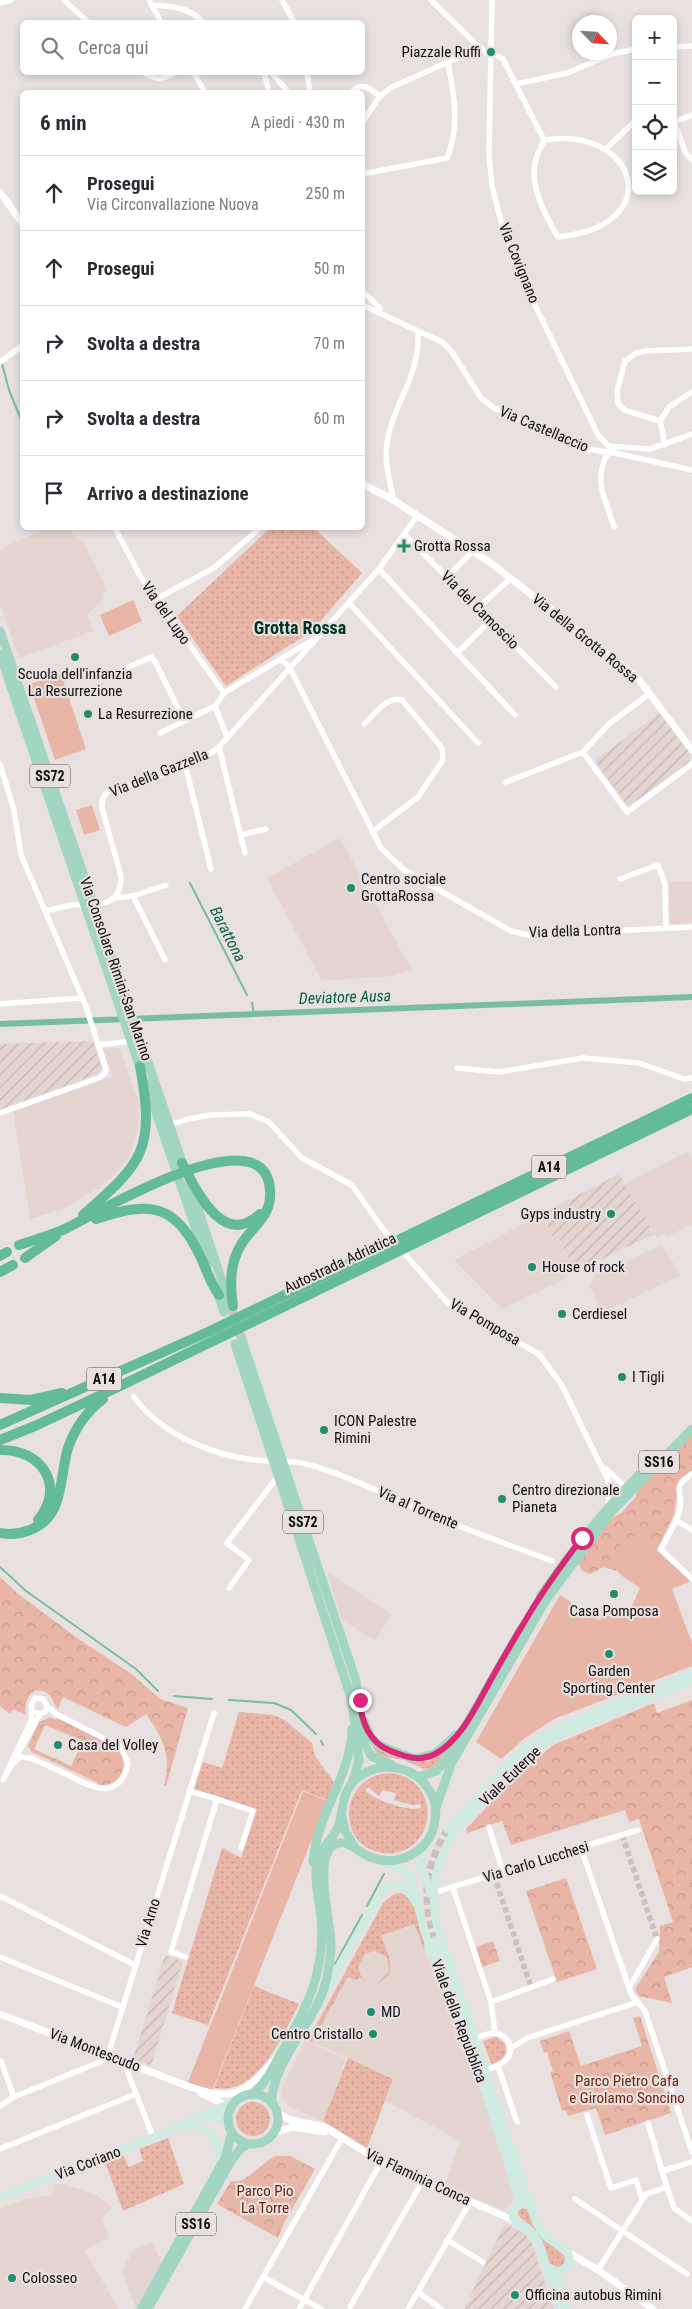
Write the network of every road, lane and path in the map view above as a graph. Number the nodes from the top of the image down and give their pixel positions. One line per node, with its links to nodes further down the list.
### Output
1 (11, 0): 7 (street)
2 (64, 0): 8 (street)
3 (282, 0): 11 (street)
4 (431, 0): 14 (street)
5 (492, 0): 16 (street, Via Covignano)
6 (150, 2): 9 (street); 10 (street)
7 (0, 3)
8 (86, 20)
9 (160, 20)
10 (201, 20)
11 (293, 20)
12 (692, 46): 13 (street)
13 (677, 47)
14 (480, 48): 16 (street); 17 (street)
15 (632, 50): 24 (street)
16 (490, 56): 24 (street); 53 (street, Via Covignano)
17 (448, 62): 30 (street); 39 (street)
18 (148, 75): 19 (street)
19 (170, 75)
20 (195, 75): 25 (street)
21 (265, 75): 26 (street)
22 (274, 75): 27 (street)
23 (307, 75): 28 (street)
24 (516, 84): 36 (street)
25 (204, 90)
26 (268, 90)
27 (286, 90)
28 (310, 90)
29 (355, 90): 30 (street)
30 (380, 96): 31 (street)
31 (365, 114)
32 (692, 115): 33 (street)
33 (677, 119)
34 (632, 124): 37 (street)
35 (677, 129): 38 (street)
36 (544, 140): 37 (street); 37 (street)
37 (606, 149)
38 (692, 160)
39 (365, 173)
40 (0, 192): 41 (street)
41 (20, 220)
42 (365, 294): 44 (street)
43 (365, 306): 44 (street, Via Castellaccio)
44 (380, 313): 45 (street, Via Castellaccio)
45 (418, 332): 53 (street, Via Castellaccio); 56 (street)
46 (20, 348): 48 (street)
47 (692, 349): 50 (street)
48 (0, 362)
49 (692, 392): 50 (street)
50 (660, 421): 52 (street)
51 (692, 434): 52 (street)
52 (665, 445): 53 (street)
53 (608, 449): 54 (street, Via Castellaccio); 58 (street)
54 (692, 470)
55 (365, 486): 56 (street, Via della Grotta Rossa)
56 (394, 501): 57 (street, Via della Grotta Rossa)
57 (417, 516): 61 (street, Via della Gazzella); 62 (street, Via della Grotta Rossa)
58 (614, 527)
59 (116, 530): 66 (street, Via del Lupo)
60 (258, 530): 66 (street)
61 (404, 534): 63 (street, Via della Gazzella); 64 (street, Via del Camoscio)
62 (473, 551): 64 (street); 65 (street, Via della Grotta Rossa)
63 (379, 569): 67 (street, Via della Gazzella); 72 (street)
64 (447, 577): 68 (street, Via del Camoscio)
65 (511, 578): 68 (street); 79 (street, Via della Grotta Rossa)
66 (156, 599): 78 (street, Via del Lupo)
67 (349, 603): 71 (street, Via della Gazzella); 86 (street)
68 (478, 608): 69 (street, Via del Camoscio)
69 (490, 621): 72 (street); 77 (street, Via del Camoscio)
70 (0, 631): 103 (main road, Via Consolare Rimini-San Marino / SS72)
71 (317, 637): 74 (street, Via della Gazzella); 76 (street, Via della Gazzella)
72 (457, 653): 81 (street)
73 (0, 654): 103 (main road, Via Consolare Rimini-San Marino / SS72)
74 (281, 659): 76 (street, Via della Lontra); 78 (street, Via della Gazzella)
75 (129, 667): 82 (street)
76 (290, 668): 85 (street, Via della Gazzella); 95 (street, Via della Lontra)
77 (556, 687)
78 (224, 693): 80 (street, Via della Gazzella)
79 (650, 694): 88 (street, Via della Grotta Rossa); 89 (street)
80 (215, 706): 82 (street); 85 (street)
81 (515, 715)
82 (184, 721): 84 (street)
83 (364, 724): 95 (street)
84 (160, 733)
85 (227, 737): 87 (street, Via della Gazzella)
86 (478, 743)
87 (219, 747): 91 (street, Via della Gazzella); 96 (street)
88 (692, 750)
89 (583, 752): 92 (street); 93 (street)
90 (0, 764): 104 (street)
91 (185, 764): 98 (street); 102 (street, Via della Gazzella)
92 (692, 764)
93 (506, 782)
94 (266, 829): 96 (street)
95 (372, 832): 106 (street, Via della Lontra)
96 (241, 835): 97 (street)
97 (245, 853)
98 (211, 869)
99 (620, 879): 106 (street)
100 (166, 885): 101 (street)
101 (133, 896): 102 (street); 107 (street)
102 (113, 898): 103 (street)
103 (90, 905): 104 (street); 110 (main road, Via Consolare Rimini-San Marino / SS72)
104 (45, 911): 108 (street)
105 (692, 926): 106 (street, Via della Lontra)
106 (666, 927)
107 (165, 960)
108 (84, 1001): 109 (street); 111 (street)
109 (0, 1004)
110 (132, 1036): 111 (street); 112 (main road, Via Consolare Rimini-San Marino / SS72); 118 (main road, Via Consolare Rimini-San Marino / SS72)
111 (98, 1045): 117 (street)
112 (140, 1066): 121 (highway); 126 (main road, Via Consolare Rimini-San Marino / SS72)
113 (458, 1068): 114 (street)
114 (692, 1078)
115 (692, 1098): 128 (highway, Autostrada Adriatica / A14)
116 (692, 1109): 128 (highway, Autostrada Adriatica / A14)
117 (0, 1112)
118 (170, 1125): 119 (main road, Via Consolare Rimini-San Marino / SS72); 140 (street, Via Pomposa)
119 (182, 1163): 120 (highway); 127 (main road, Via Consolare Rimini-San Marino / SS72)
120 (270, 1199): 121 (highway); 127 (highway)
121 (67, 1229): 122 (highway); 123 (highway); 126 (highway)
122 (19, 1245)
123 (25, 1258)
124 (13, 1265): 125 (highway)
125 (0, 1272)
126 (219, 1295): 127 (main road, Via Consolare Rimini-San Marino / SS72)
127 (229, 1308)
128 (250, 1317): 129 (highway, Autostrada Adriatica / A14)
129 (211, 1334): 131 (highway, Autostrada Adriatica / A14); 133 (highway); 135 (highway, Autostrada Adriatica / A14)
130 (238, 1342): 139 (main road, SS72)
131 (120, 1386): 137 (highway, Autostrada Adriatica / A14); 149 (highway)
132 (134, 1397): 139 (street, Via al Torrente)
133 (0, 1398)
134 (692, 1421): 144 (main road, SS16)
135 (0, 1425)
136 (692, 1428): 144 (main road, SS16)
137 (0, 1440)
138 (0, 1450): 147 (highway)
139 (278, 1462): 142 (main road, SS72); 150 (street, Via al Torrente); 160 (main road, SS72)
140 (603, 1466): 143 (street, Via Pomposa); 144 (street, Via Pomposa)
141 (692, 1474): 146 (street)
142 (278, 1476): 152 (street); 155 (main road, SS72)
143 (610, 1484): 144 (street, Via Pomposa); 145 (street, Via Pomposa)
144 (625, 1490): 145 (main road, SS16); 170 (main road, SS16)
145 (608, 1507): 161 (main road, SS16)
146 (676, 1520): 148 (street); 151 (street)
147 (0, 1526)
148 (692, 1530)
149 (0, 1533)
150 (552, 1561)
151 (692, 1579)
152 (229, 1588)
153 (692, 1673): 172 (main road, Viale Euterpe)
154 (692, 1682): 182 (main road, Viale Euterpe)
155 (352, 1701): 166 (main road, SS72); 181 (main road, SS72)
156 (47, 1706): 157 (street); 159 (street); 162 (street)
157 (32, 1711): 159 (street); 165 (street)
158 (214, 1713): 167 (street, Via Arno)
159 (40, 1714): 162 (street)
160 (361, 1714): 161 (main road, SS72); 163 (main road, SS72)
161 (468, 1720): 164 (main road, SS16)
162 (15, 1762): 165 (street)
163 (397, 1768): 164 (main road); 166 (main road)
164 (418, 1777): 170 (main road)
165 (2, 1783)
166 (350, 1787): 169 (main road)
167 (190, 1791): 168 (street); 191 (street, Via Arno)
168 (217, 1799): 175 (street); 190 (street, Via Arno)
169 (342, 1809): 177 (main road); 181 (main road)
170 (435, 1809): 174 (main road, SS16)
171 (489, 1827): 179 (street)
172 (448, 1830)
173 (638, 1830): 176 (street, Via Carlo Lucchesi)
174 (428, 1840): 178 (main road); 184 (main road)
175 (241, 1848)
176 (581, 1848): 179 (street, Via Carlo Lucchesi); 193 (street)
177 (358, 1849): 178 (main road); 194 (main road)
178 (376, 1860): 185 (main road, Viale della Repubblica)
179 (503, 1872): 180 (street, Via Carlo Lucchesi)
180 (453, 1888): 182 (street, Via Carlo Lucchesi); 195 (street)
181 (317, 1890): 205 (main road)
182 (433, 1893): 184 (main road, Viale Euterpe)
183 (0, 1896): 191 (street)
184 (433, 1909): 186 (main road, Viale Euterpe)
185 (420, 1910): 194 (main road); 199 (main road, Viale della Repubblica)
186 (437, 1926): 201 (main road, Viale della Repubblica)
187 (657, 1938): 193 (street)
188 (435, 1940): 199 (main road)
189 (0, 1957): 197 (street)
190 (186, 1957)
191 (135, 1965): 197 (street, Via Arno)
192 (553, 1979): 195 (street)
193 (629, 1988): 196 (street)
194 (321, 1998): 219 (main road)
195 (491, 2002): 200 (street)
196 (638, 2002): 202 (street); 231 (street)
197 (122, 2007): 206 (street, Via Arno)
198 (0, 2014): 206 (street, Via Montescudo)
199 (467, 2033): 242 (main road, Viale della Repubblica)
200 (495, 2033): 201 (street); 203 (street)
201 (476, 2038): 210 (main road, Viale della Repubblica)
202 (527, 2038): 203 (street); 204 (street)
203 (508, 2040): 204 (street)
204 (511, 2048): 209 (street)
205 (281, 2054): 212 (street, Via Montescudo); 214 (main road)
206 (108, 2055): 208 (street, Via Montescudo); 211 (street); 215 (street)
207 (1, 2061): 215 (street)
208 (134, 2064): 211 (street); 212 (street, Via Montescudo)
209 (498, 2066): 210 (street); 221 (street)
210 (486, 2070): 243 (main road, Viale della Repubblica)
211 (128, 2073): 213 (street)
212 (190, 2087): 217 (street, Via Montescudo)
213 (136, 2094): 227 (street); 230 (street)
214 (252, 2095): 216 (main road); 219 (main road)
215 (14, 2097): 218 (street)
216 (237, 2100): 217 (main road, Via Coriano); 225 (main road, SS16)
217 (225, 2105): 223 (main road, Via Coriano)
218 (0, 2106)
219 (275, 2108): 226 (main road); 228 (street, Via Flaminia Conca)
220 (587, 2115): 240 (street)
221 (517, 2122)
222 (648, 2123): 234 (street)
223 (186, 2124): 224 (main road, Via Coriano); 225 (main road, Via Coriano)
224 (176, 2128): 227 (main road, Via Coriano); 237 (main road, Via Coriano)
225 (230, 2128): 229 (main road); 237 (main road, SS16)
226 (274, 2133): 228 (street, Via Flaminia Conca); 229 (main road, SS16)
227 (153, 2137): 238 (main road, Via Coriano)
228 (342, 2138): 232 (street, Via Flaminia Conca); 258 (street)
229 (248, 2144): 263 (main road, SS16)
230 (0, 2149)
231 (692, 2152)
232 (381, 2162): 235 (street, Via Flaminia Conca); 260 (street)
233 (692, 2162): 234 (street)
234 (662, 2171): 236 (street)
235 (422, 2182): 241 (street, Via Flaminia Conca); 261 (street)
236 (667, 2187): 240 (street); 247 (street)
237 (208, 2190): 262 (main road, SS16)
238 (0, 2197)
239 (575, 2199): 248 (street)
240 (642, 2199): 248 (street)
241 (470, 2202): 245 (street, Via Flaminia Conca); 249 (street)
242 (520, 2203): 243 (main road); 244 (main road)
243 (532, 2208): 250 (main road, Viale della Repubblica)
244 (513, 2209): 245 (street); 246 (main road)
245 (495, 2212): 246 (street, Via Flaminia Conca)
246 (515, 2221): 254 (main road)
247 (692, 2221)
248 (623, 2231): 255 (street); 257 (street)
249 (448, 2240): 251 (street); 259 (street)
250 (568, 2252): 252 (street); 253 (main road)
251 (482, 2262)
252 (586, 2263): 253 (street); 255 (street)
253 (569, 2264): 256 (main road)
254 (546, 2267): 256 (main road); 269 (main road)
255 (598, 2270): 271 (street)
256 (559, 2272): 270 (main road)
257 (687, 2274)
258 (264, 2277): 260 (street); 264 (street)
259 (418, 2292): 267 (street); 268 (street)
260 (305, 2300): 265 (street); 266 (street)
261 (350, 2307)
262 (141, 2309)
263 (148, 2309)
264 (245, 2309)
265 (299, 2309)
266 (321, 2309)
267 (408, 2309)
268 (441, 2309)
269 (560, 2309)
270 (566, 2309)
271 (653, 2309)

